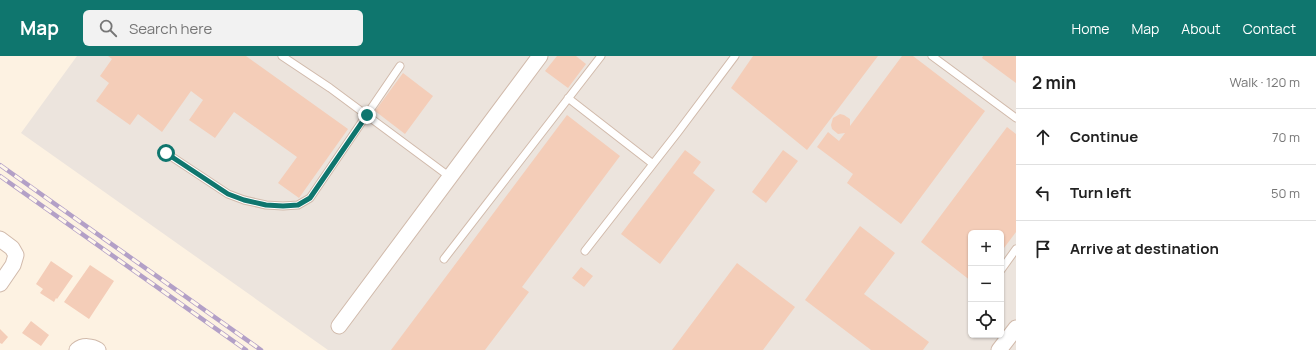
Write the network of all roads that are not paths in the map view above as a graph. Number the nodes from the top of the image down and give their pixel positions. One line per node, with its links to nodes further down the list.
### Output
1 (282, 56): 8 (lane)
2 (540, 56): 12 (street)
3 (601, 56): 7 (lane)
4 (734, 56): 11 (lane)
5 (932, 56): 9 (lane)
6 (400, 66): 8 (lane)
7 (568, 98): 11 (lane); 16 (lane)
8 (367, 115): 10 (lane); 12 (lane)
9 (1016, 118)
10 (166, 153)
11 (653, 164): 15 (lane)
12 (450, 177): 19 (street)
13 (0, 239): 18 (street)
14 (1016, 249): 17 (lane)
15 (585, 251)
16 (444, 259)
17 (1004, 266)
18 (0, 284)
19 (339, 326)
20 (1016, 328): 23 (street)
21 (77, 350): 22 (street)
22 (98, 350)
23 (999, 350)

